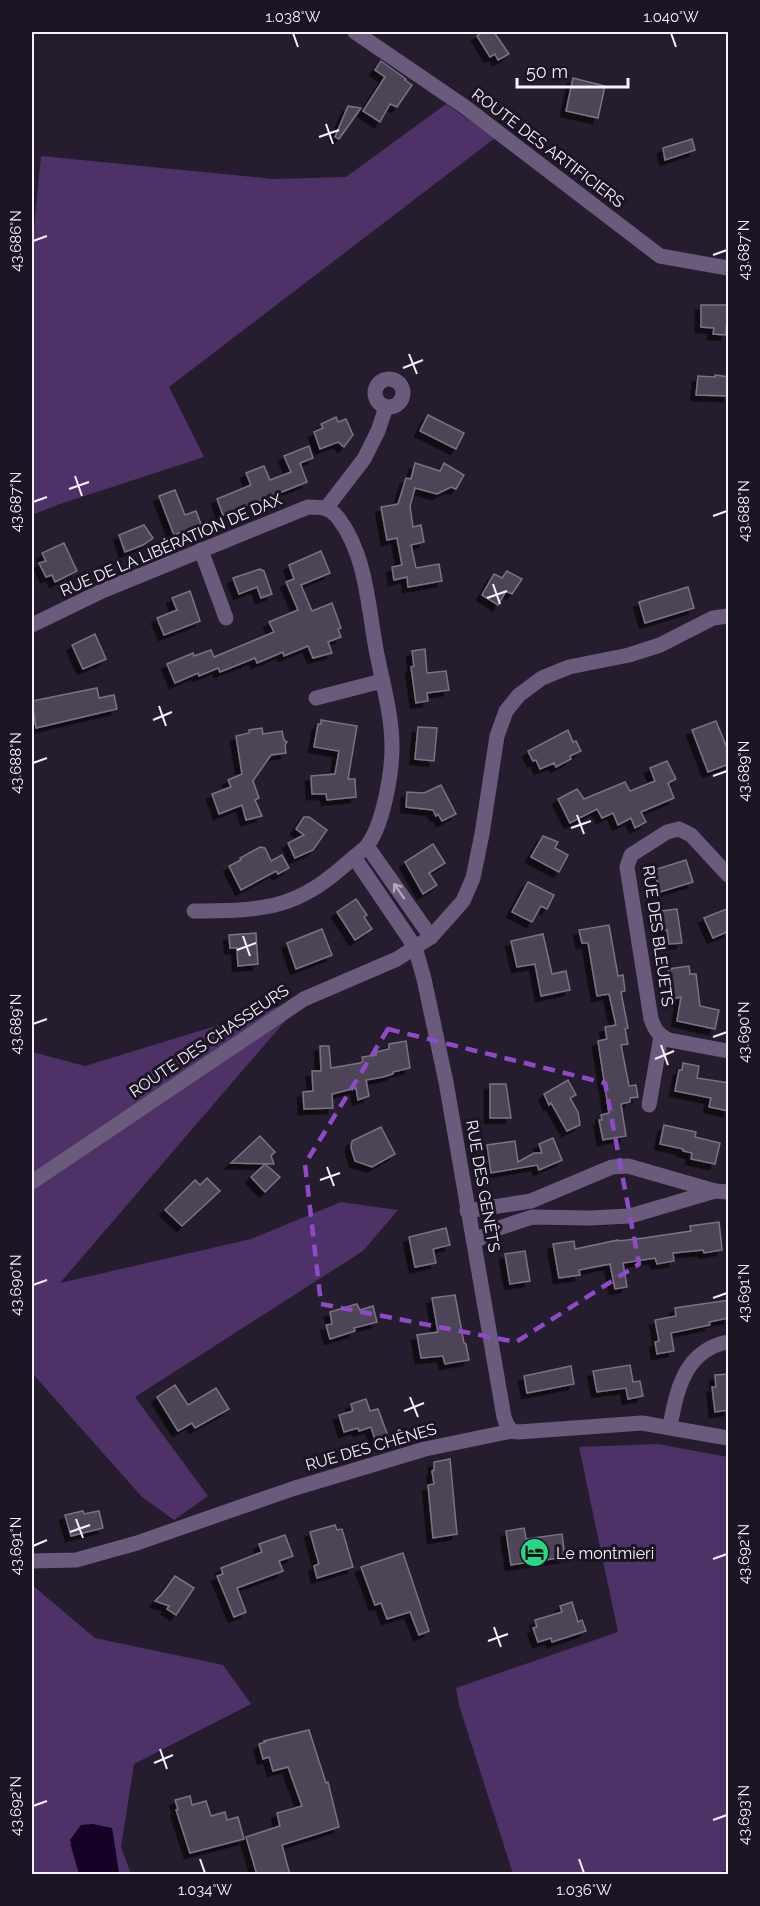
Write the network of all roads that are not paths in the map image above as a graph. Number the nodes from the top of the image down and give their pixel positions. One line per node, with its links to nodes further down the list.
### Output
1 (355, 32): 2 (street, ROUTE DES ARTIFICIERS)
2 (729, 268)
3 (386, 407): 4 (street)
4 (327, 507): 5 (street, RUE DE LA LIBÉRATION DE DAX); 9 (street)
5 (201, 550): 7 (street); 8 (street, RUE DE LA LIBÉRATION DE DAX)
6 (729, 616): 15 (street, ROUTE DES CHASSEURS)
7 (226, 618)
8 (32, 625)
9 (382, 681): 10 (street); 11 (street)
10 (316, 698)
11 (366, 846): 12 (street); 15 (street, one-way to 11)
12 (354, 857): 14 (street); 16 (street)
13 (729, 875): 17 (street, RUE DES BLEUETS)
14 (194, 911)
15 (431, 937): 16 (street, ROUTE DES CHASSEURS)
16 (415, 947): 20 (street, ROUTE DES CHASSEURS); 23 (street, RUE DES GENÊTS)
17 (661, 1036): 18 (street); 19 (street)
18 (729, 1051)
19 (649, 1105)
20 (32, 1182)
21 (722, 1191): 22 (street); 24 (street)
22 (531, 1201): 23 (street); 24 (street)
23 (467, 1211): 25 (street, RUE DES GENÊTS)
24 (532, 1217): 25 (street)
25 (474, 1242): 28 (street, RUE DES GENÊTS)
26 (729, 1342): 27 (street)
27 (670, 1426): 28 (street, RUE DES CHÊNES); 29 (street, RUE DES CHÊNES)
28 (512, 1431): 30 (street, RUE DES CHÊNES)
29 (729, 1438)
30 (32, 1560)

